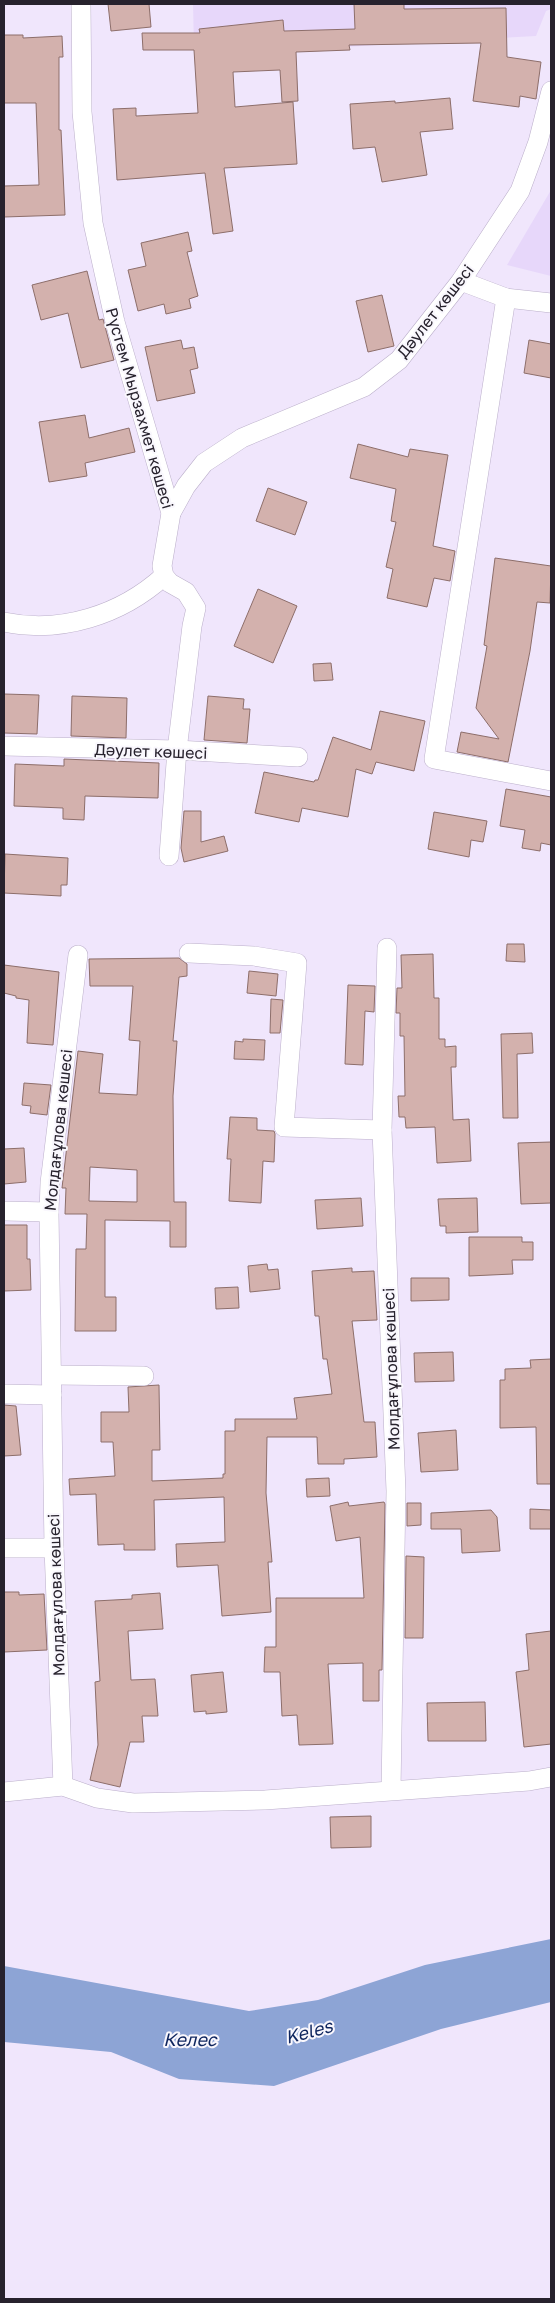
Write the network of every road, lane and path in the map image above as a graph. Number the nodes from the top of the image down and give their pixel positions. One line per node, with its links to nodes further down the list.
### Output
1 (81, 4): 6 (street, Рүстем Мырзахмет көшесі)
2 (551, 91): 3 (street, Дәулет көшесі)
3 (461, 281): 4 (street); 6 (street, Дәулет көшесі)
4 (506, 298): 5 (street); 12 (street)
5 (551, 303)
6 (171, 513): 7 (street, Рүстем Мырзахмет көшесі)
7 (164, 576): 8 (street); 10 (street)
8 (4, 622)
9 (4, 746): 10 (street, Дәулет көшесі)
10 (177, 750): 11 (street, Дәулет көшесі); 13 (street)
11 (298, 757)
12 (551, 781)
13 (169, 856)
14 (387, 948): 17 (street, Молдағұлова көшесі)
15 (189, 953): 17 (street)
16 (78, 955): 19 (street, Молдағұлова көшесі)
17 (382, 1130): 28 (street, Молдағұлова көшесі)
18 (4, 1211): 19 (street)
19 (49, 1212): 20 (street, Молдағұлова көшесі)
20 (52, 1375): 21 (street); 23 (street, Молдағұлова көшесі)
21 (144, 1376)
22 (4, 1394): 23 (street)
23 (52, 1395): 25 (street, Молдағұлова көшесі)
24 (4, 1548): 25 (street)
25 (54, 1548): 27 (street, Молдағұлова көшесі)
26 (551, 1777): 28 (street)
27 (63, 1786): 28 (street); 29 (street)
28 (391, 1790)
29 (4, 1792)

